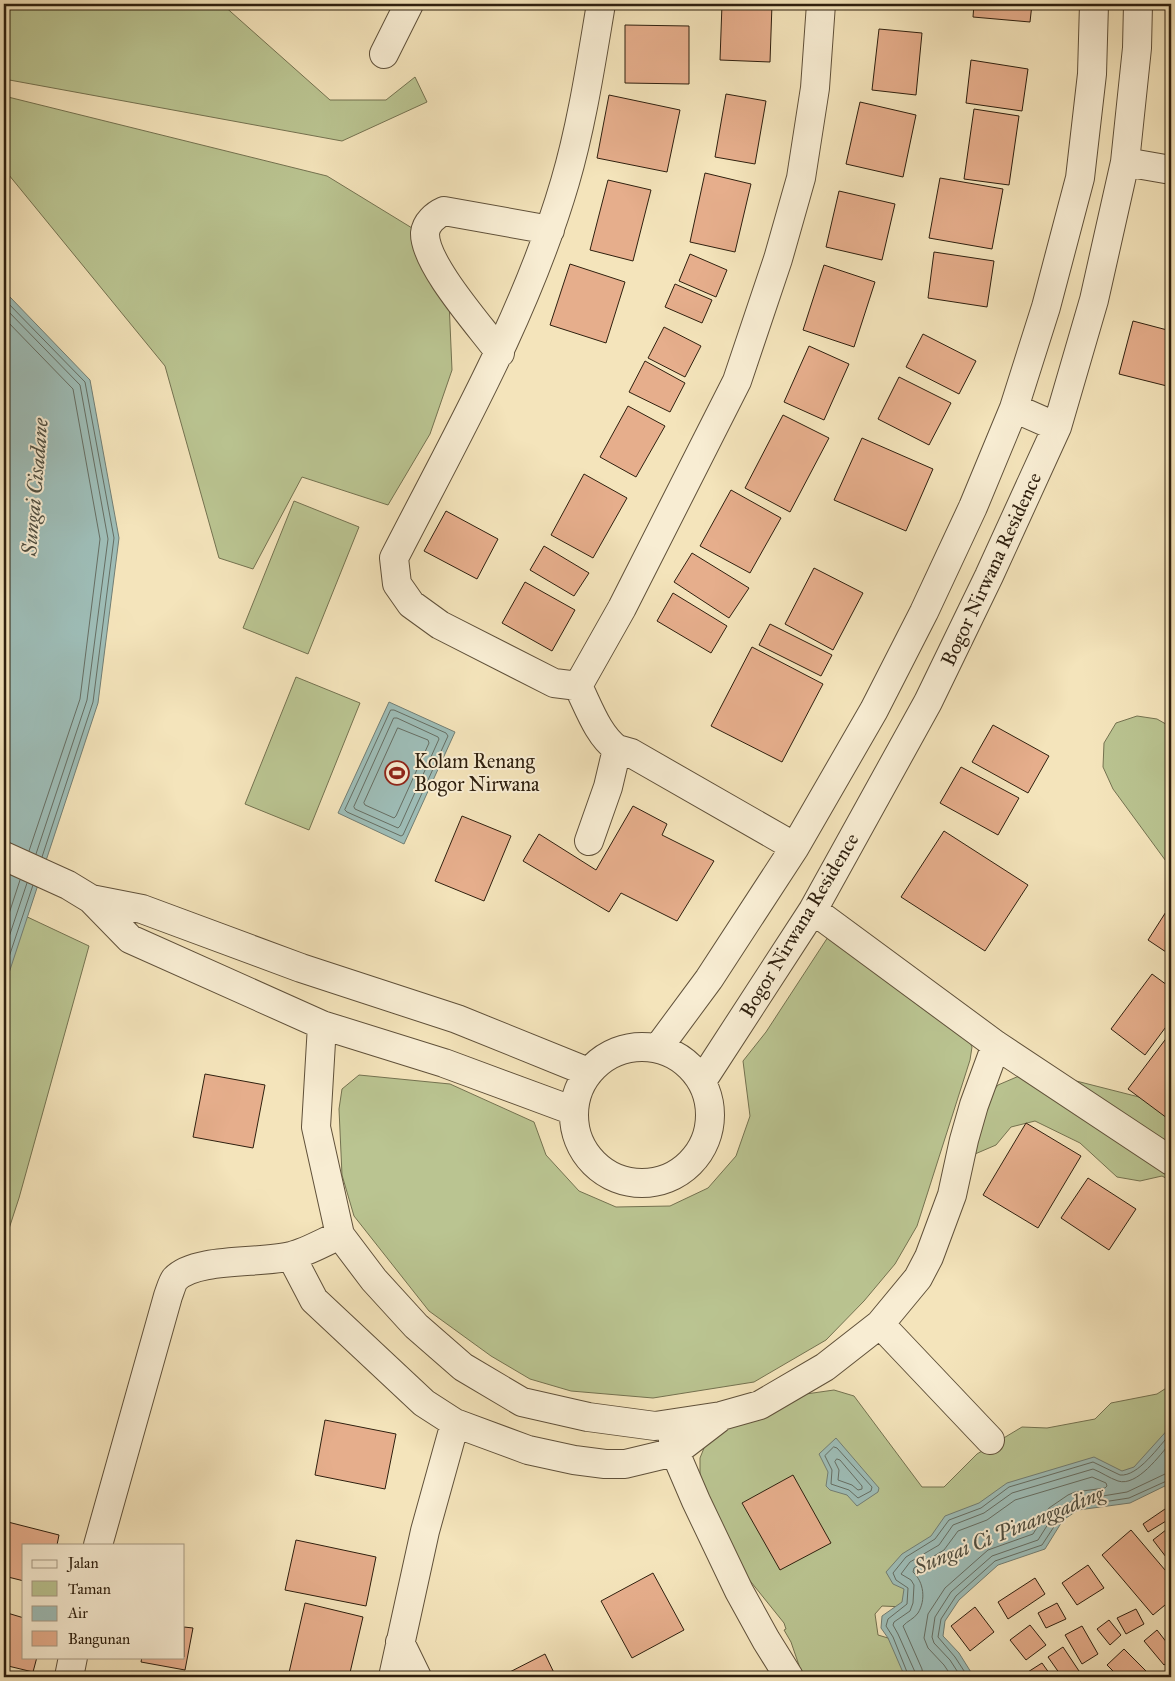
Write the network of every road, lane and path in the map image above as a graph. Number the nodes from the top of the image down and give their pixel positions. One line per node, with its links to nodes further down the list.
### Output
1 (409, 4): 6 (street)
2 (601, 4): 9 (street)
3 (821, 4): 13 (street)
4 (1094, 4): 11 (street)
5 (1138, 4): 7 (street, Bogor Nirwana Residence)
6 (384, 54)
7 (1125, 162): 8 (street); 12 (street, Bogor Nirwana Residence)
8 (1171, 170)
9 (550, 230): 10 (street); 10 (street)
10 (500, 352): 13 (street)
11 (1014, 408): 12 (street); 16 (street)
12 (1057, 427): 19 (street, Bogor Nirwana Residence)
13 (578, 686): 14 (street)
14 (617, 749): 15 (street); 16 (street)
15 (589, 841)
16 (795, 848): 22 (street)
17 (4, 856): 18 (street)
18 (91, 899): 20 (street); 23 (street)
19 (813, 910): 21 (street); 24 (street, Bogor Nirwana Residence)
20 (322, 1025): 25 (street); 27 (street)
21 (996, 1044): 26 (street); 29 (street)
22 (658, 1048): 23 (street); 24 (street)
23 (588, 1072): 25 (street)
24 (702, 1081): 25 (street)
25 (574, 1111)
26 (1171, 1161)
27 (340, 1235): 28 (street); 32 (street)
28 (290, 1256): 31 (street); 35 (street)
29 (880, 1324): 30 (street); 33 (street)
30 (721, 1416): 32 (street); 34 (street)
31 (454, 1423): 34 (street); 36 (street)
32 (670, 1424): 34 (street)
33 (990, 1440)
34 (675, 1452): 41 (street)
35 (98, 1544)
36 (400, 1642): 39 (street); 40 (street)
37 (72, 1658): 38 (street)
38 (69, 1677)
39 (393, 1677)
40 (417, 1677)
41 (789, 1677)

